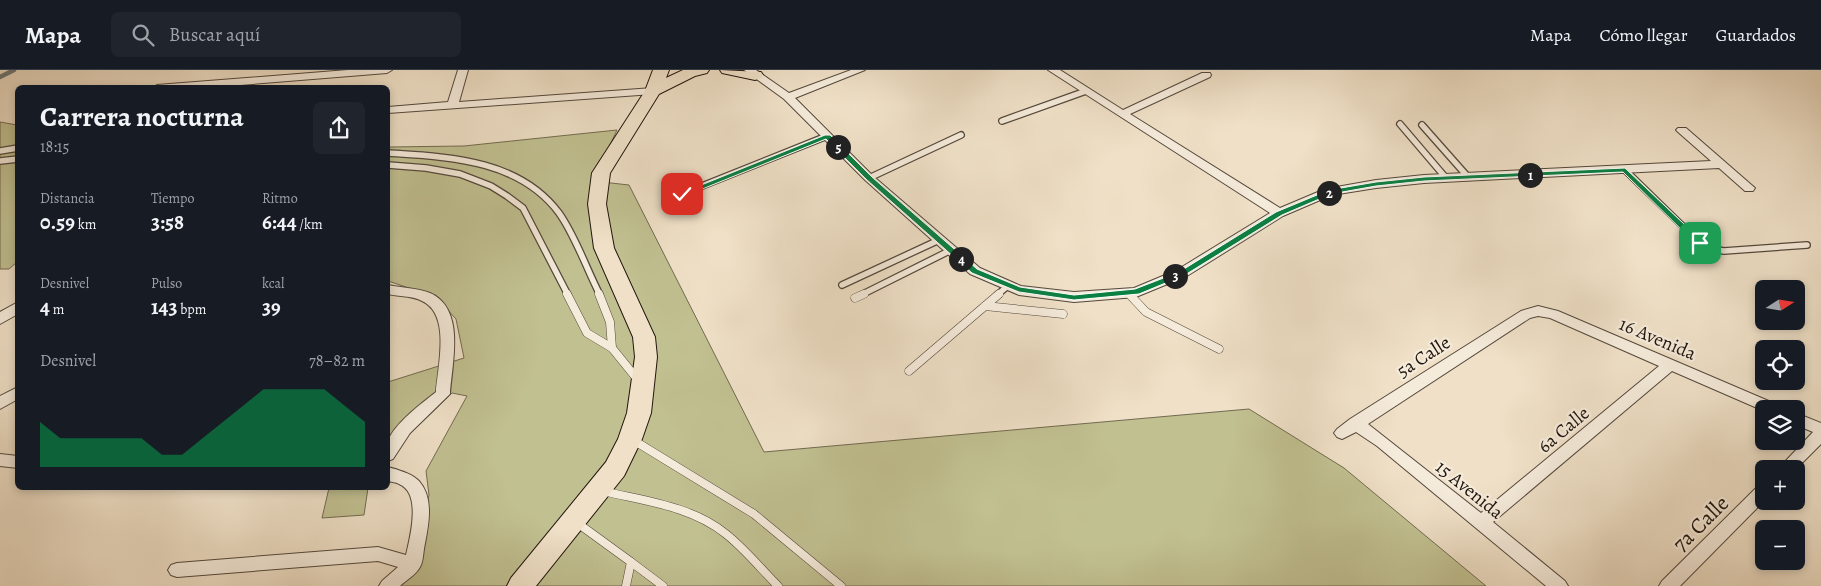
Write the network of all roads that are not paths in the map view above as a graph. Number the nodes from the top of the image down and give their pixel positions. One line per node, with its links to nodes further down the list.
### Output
1 (387, 70): 9 (street)
2 (463, 70): 15 (street)
3 (661, 70): 12 (main road)
4 (701, 70): 12 (main road)
5 (728, 70): 8 (main road)
6 (860, 70): 14 (street)
7 (1052, 70): 13 (street)
8 (752, 72): 14 (street)
9 (286, 74): 11 (street)
10 (1206, 75): 17 (street)
11 (185, 85)
12 (653, 91): 15 (street); 55 (main road)
13 (1086, 91): 17 (street); 18 (lane)
14 (788, 97): 23 (street)
15 (453, 104): 16 (street)
16 (390, 110)
17 (1122, 114): 37 (street)
18 (1002, 121)
19 (1400, 124): 34 (lane)
20 (1422, 126): 32 (lane)
21 (1682, 130): 29 (street)
22 (962, 135): 33 (lane)
23 (827, 136): 33 (street); 36 (lane)
24 (15, 148): 25 (lane)
25 (0, 151)
26 (390, 153): 51 (lane)
27 (15, 159): 28 (lane)
28 (0, 161)
29 (1722, 164): 31 (street); 35 (street)
30 (390, 165): 51 (lane)
31 (1625, 170): 32 (street); 39 (lane)
32 (1468, 177): 34 (street)
33 (870, 178): 38 (street)
34 (1446, 178): 37 (street)
35 (1749, 188)
36 (682, 194)
37 (1279, 213): 44 (street)
38 (939, 240): 40 (street); 41 (lane)
39 (1807, 245)
40 (951, 250): 42 (street); 45 (lane)
41 (842, 286)
42 (1009, 286): 44 (street); 46 (lane)
43 (390, 290): 65 (street)
44 (1128, 293): 52 (lane)
45 (855, 298)
46 (985, 306): 48 (lane); 54 (lane)
47 (15, 309): 50 (street)
48 (1063, 314)
49 (1526, 314): 53 (street, 16 Avenida); 59 (street, 5a Calle)
50 (0, 319)
51 (612, 348): 55 (lane)
52 (1219, 349)
53 (1670, 365): 57 (street, 16 Avenida); 73 (street, 6a Calle)
54 (909, 371)
55 (643, 387): 64 (main road)
56 (15, 394): 58 (street)
57 (1755, 401)
58 (0, 403)
59 (1355, 423): 62 (street, 5a Calle); 73 (street, 15 Avenida)
60 (1805, 423): 61 (street)
61 (1821, 430)
62 (1342, 433)
63 (1821, 434): 67 (street)
64 (630, 439): 70 (main road); 82 (lane)
65 (390, 451)
66 (0, 460): 68 (street)
67 (1795, 460)
68 (15, 462)
69 (390, 475): 75 (street)
70 (598, 490): 72 (main road); 81 (lane)
71 (1755, 500): 84 (street, 7a Calle)
72 (574, 520): 74 (lane); 78 (main road)
73 (1480, 523): 83 (street, 15 Avenida)
74 (631, 562): 79 (lane); 80 (lane)
75 (413, 564): 76 (street); 77 (street)
76 (177, 570)
77 (388, 586)
78 (520, 586)
79 (626, 586)
80 (663, 586)
81 (778, 586)
82 (841, 586)
83 (1559, 586)
84 (1668, 586)

